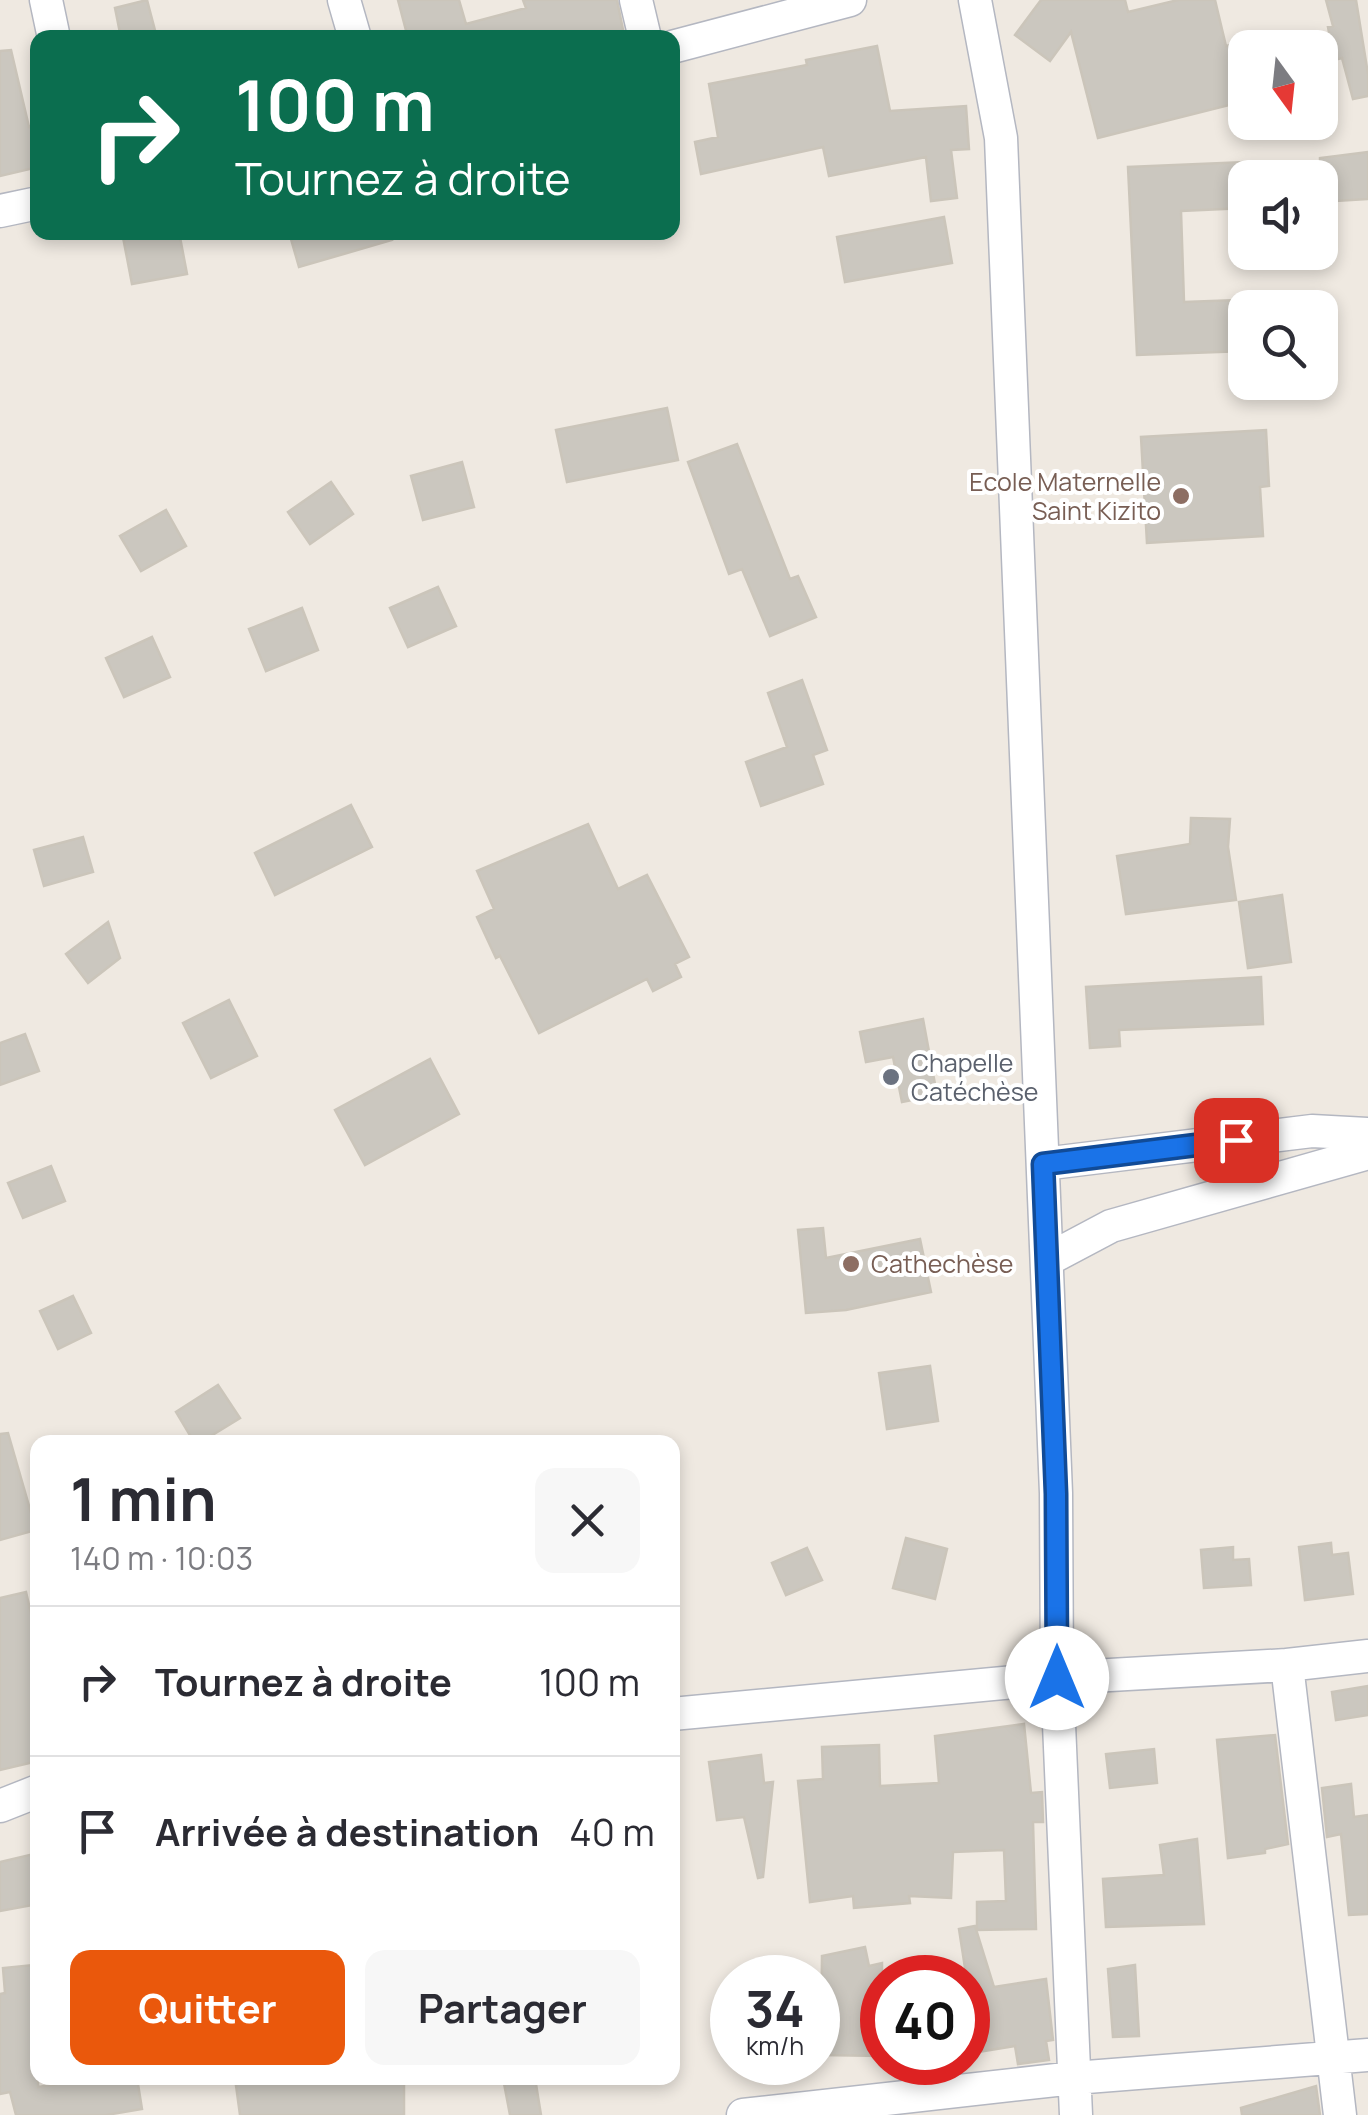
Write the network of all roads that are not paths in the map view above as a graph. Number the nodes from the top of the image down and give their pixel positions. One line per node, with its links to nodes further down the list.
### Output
1 (46, 0): 6 (street)
2 (344, 0): 7 (street)
3 (636, 0): 8 (street)
4 (850, 0): 9 (street)
5 (974, 0): 14 (street)
6 (52, 30)
7 (353, 30)
8 (644, 30)
9 (680, 45)
10 (30, 204): 11 (street)
11 (0, 211)
12 (1368, 1134): 14 (street)
13 (1368, 1153): 15 (street)
14 (1043, 1164): 15 (street)
15 (1047, 1260): 18 (street)
16 (1368, 1656): 17 (street)
17 (1287, 1665): 18 (street); 23 (street)
18 (1057, 1678): 19 (street); 24 (street)
19 (680, 1713)
20 (30, 1795): 21 (street)
21 (0, 1806)
22 (1368, 2054): 23 (street)
23 (1334, 2058): 24 (street); 27 (street)
24 (1074, 2078): 25 (street); 26 (street)
25 (743, 2115)
26 (1076, 2115)
27 (1340, 2115)

